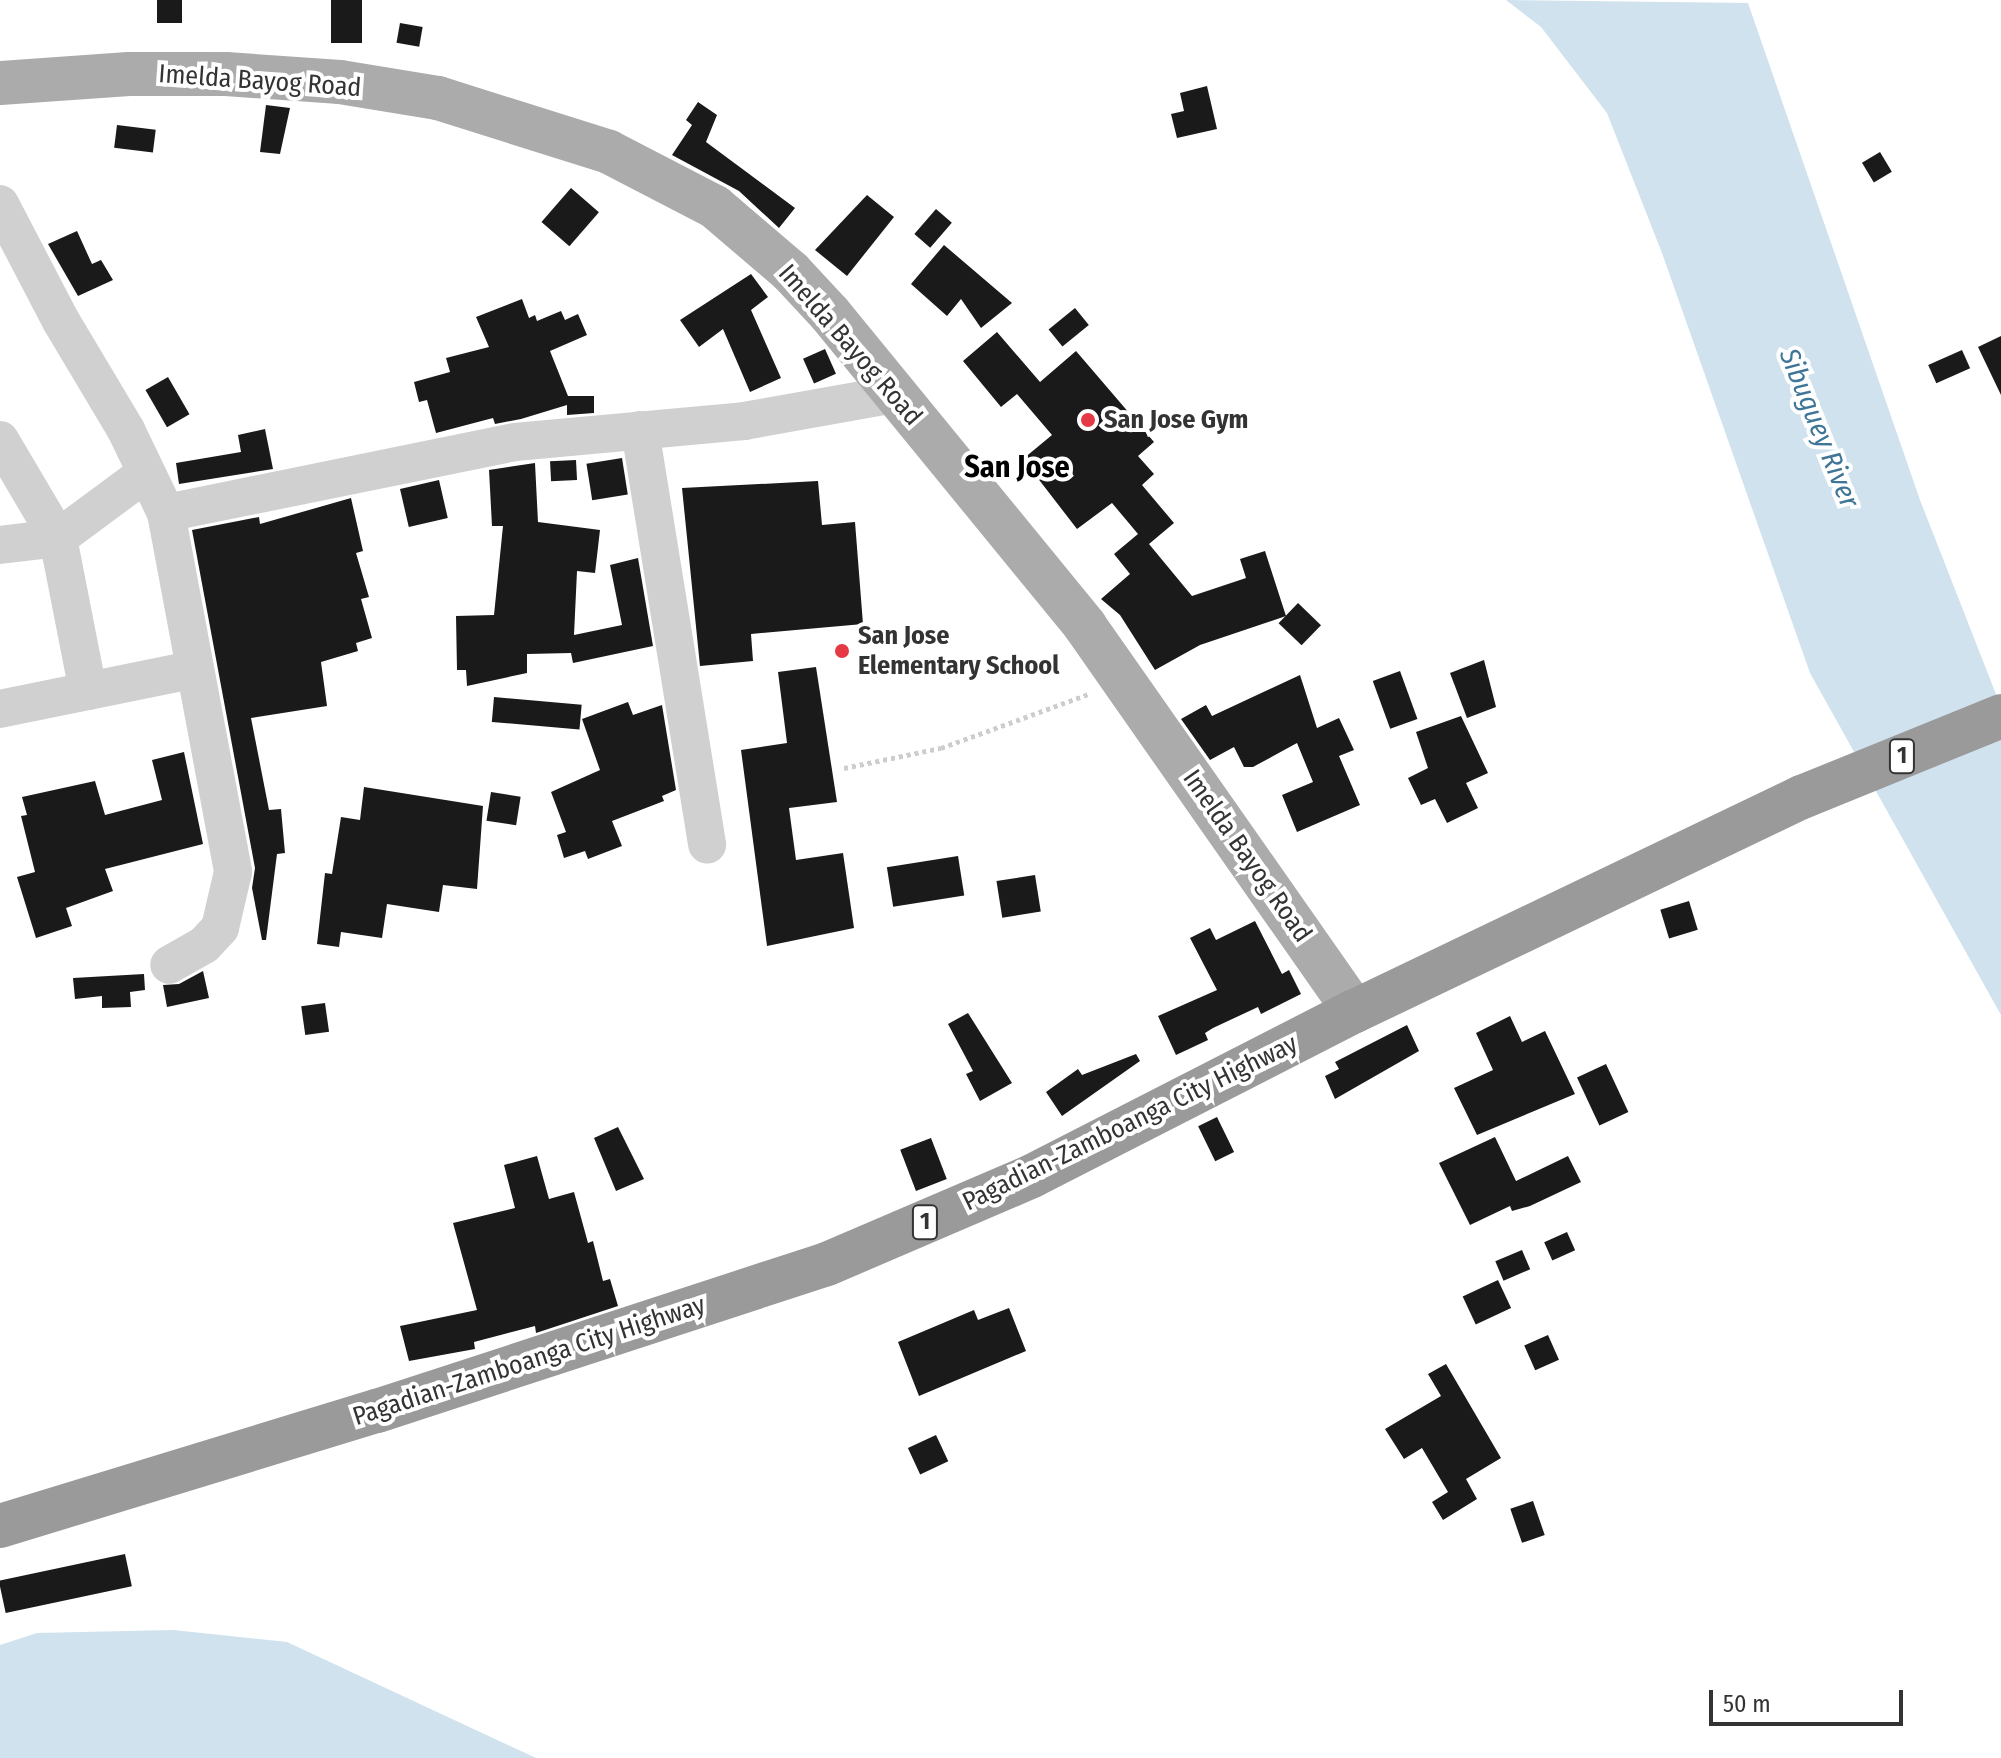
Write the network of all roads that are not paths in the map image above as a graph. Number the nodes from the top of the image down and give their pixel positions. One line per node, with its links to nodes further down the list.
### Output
1 (0, 83): 3 (main road, Imelda Bayog Road)
2 (0, 204): 6 (street)
3 (895, 394): 4 (street); 16 (main road, Imelda Bayog Road)
4 (640, 430): 7 (street); 14 (street)
5 (0, 440): 8 (street)
6 (146, 473): 7 (street); 8 (street)
7 (166, 513): 10 (street)
8 (58, 538): 9 (street); 11 (street)
9 (0, 545)
10 (192, 670): 11 (street); 15 (street)
11 (88, 691): 12 (street)
12 (0, 709)
13 (2001, 716): 16 (highway, Pagadian-Zamboanga City Highway / 1)
14 (707, 845)
15 (169, 965)
16 (1355, 1011): 17 (highway, Pagadian-Zamboanga City Highway / 1)
17 (0, 1526)

